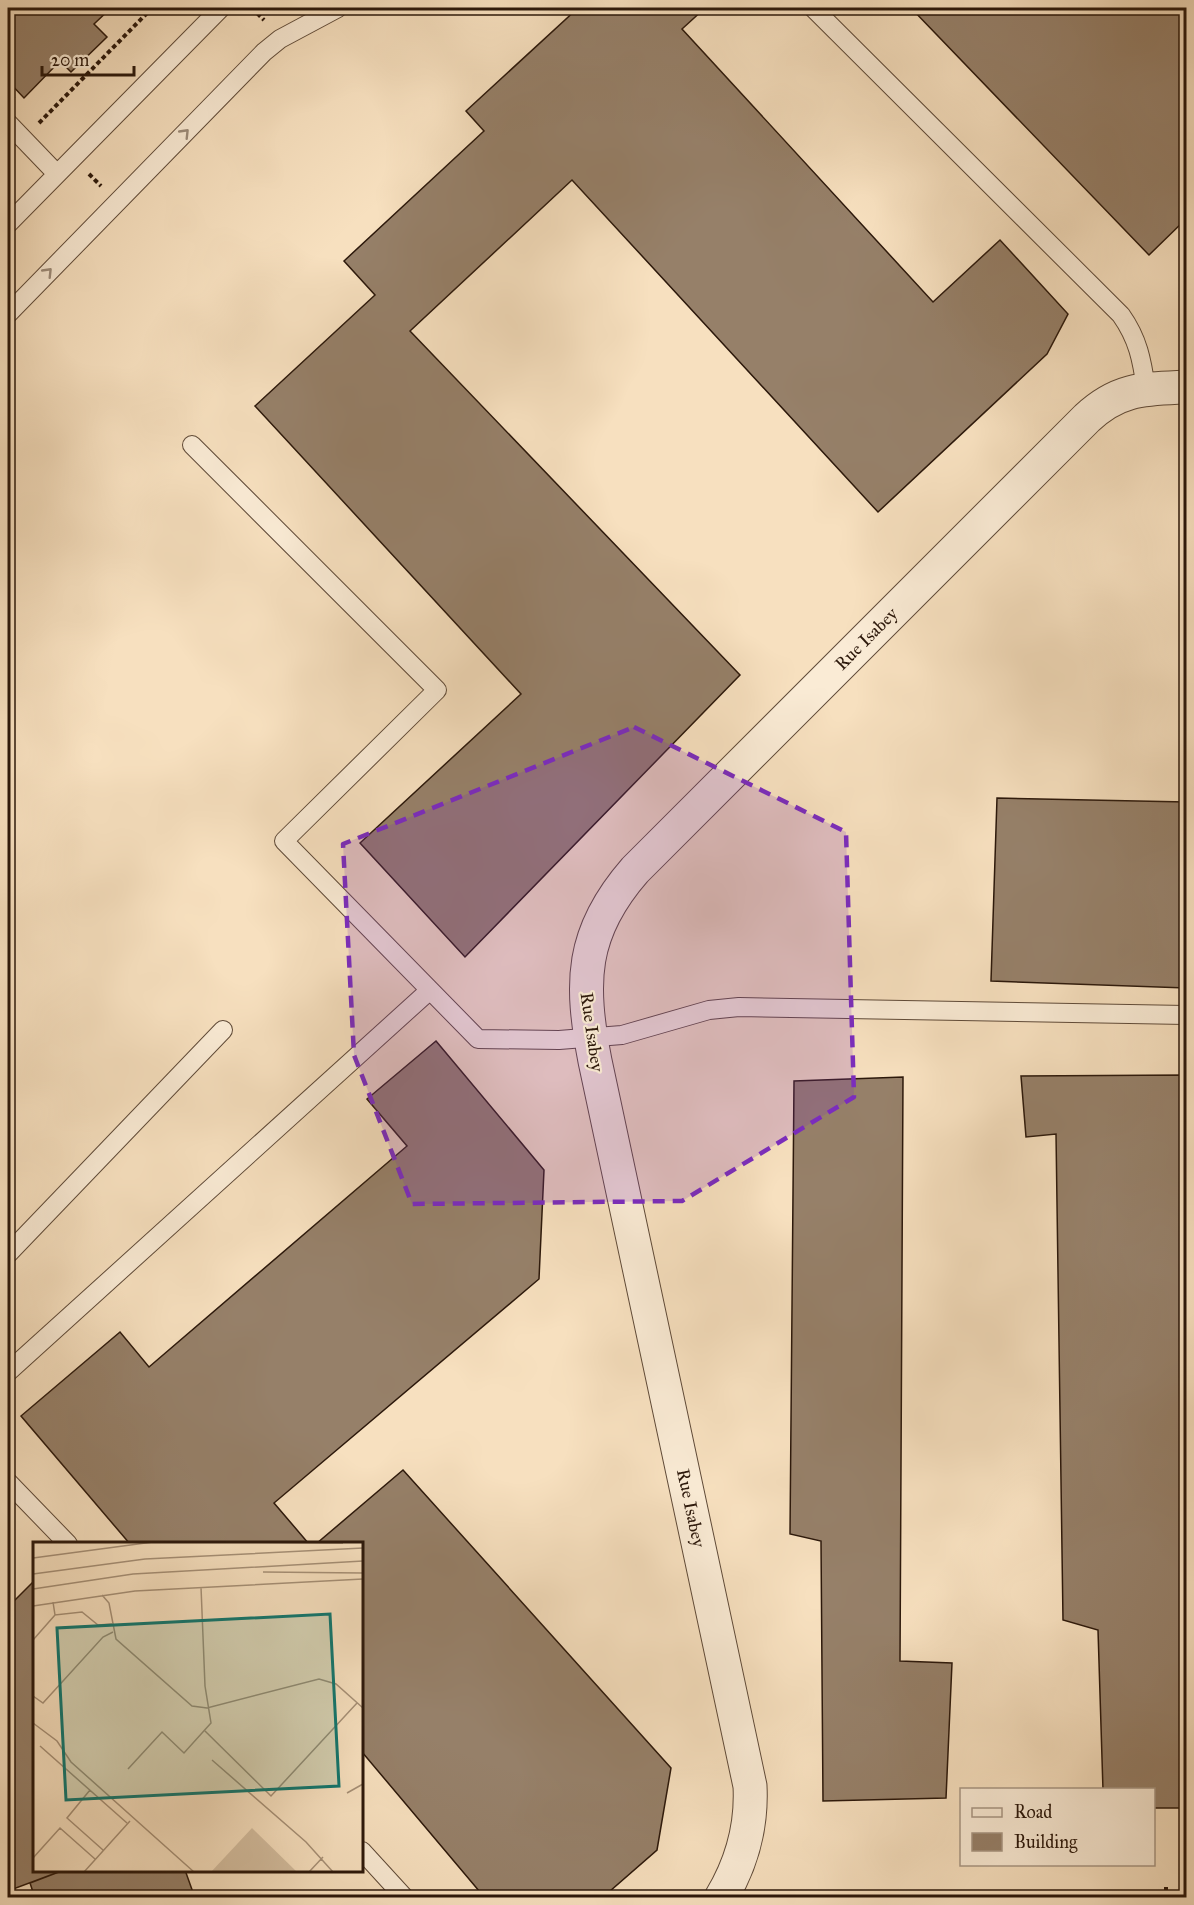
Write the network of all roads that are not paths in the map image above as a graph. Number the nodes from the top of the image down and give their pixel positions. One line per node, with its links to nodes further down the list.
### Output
1 (221, 8): 5 (lane)
2 (338, 8): 7 (lane, one-way to 2)
3 (813, 8): 9 (lane)
4 (8, 123): 5 (lane)
5 (57, 174): 6 (lane)
6 (8, 224)
7 (8, 314)
8 (1186, 387): 9 (street, Rue Isabey)
9 (1146, 389): 14 (street, Rue Isabey)
10 (192, 445): 11 (lane)
11 (430, 990): 14 (lane); 16 (lane)
12 (1186, 1015): 14 (lane)
13 (223, 1030): 15 (lane)
14 (590, 1038): 21 (street, Rue Isabey)
15 (8, 1254)
16 (8, 1372)
17 (8, 1482): 18 (lane)
18 (66, 1542)
19 (363, 1852): 20 (lane)
20 (405, 1898)
21 (721, 1898)

